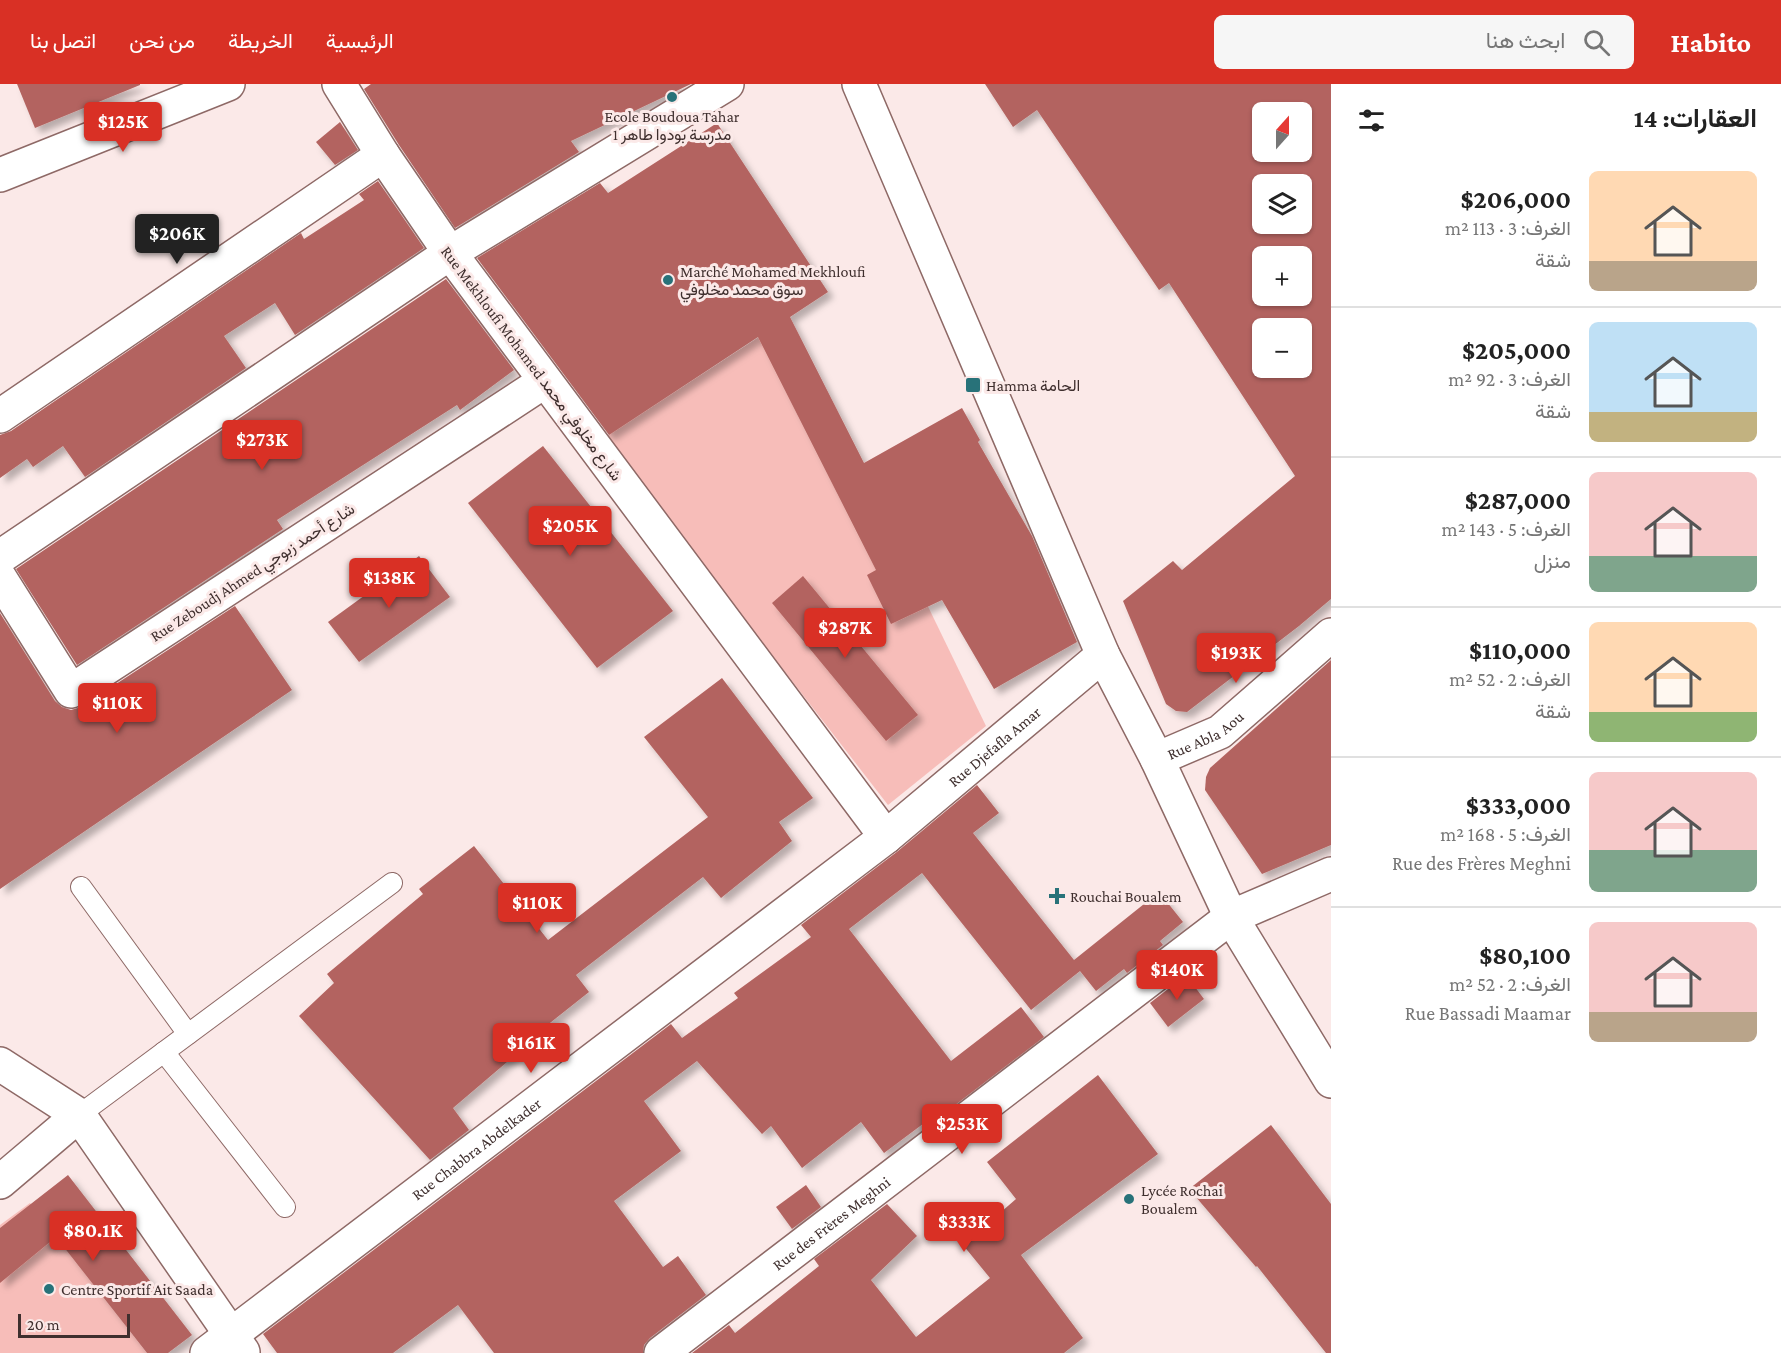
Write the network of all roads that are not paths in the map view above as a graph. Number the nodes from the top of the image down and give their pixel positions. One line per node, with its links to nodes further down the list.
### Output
1 (228, 84): 6 (street)
2 (339, 84): 5 (street, Rue Mekhloufi Mohamed شارع مخلوفي محمد)
3 (727, 84): 7 (street)
4 (859, 84): 13 (street)
5 (383, 155): 7 (street, Rue Mekhloufi Mohamed شارع مخلوفي محمد); 9 (street)
6 (0, 175)
7 (450, 253): 8 (street, Rue Mekhloufi Mohamed شارع مخلوفي محمد); 10 (street)
8 (545, 381): 11 (street, Rue Zeboudj Ahmed شارع أحمد زبوجي); 15 (street, Rue Mekhloufi Mohamed شارع مخلوفي محمد)
9 (0, 416)
10 (0, 557)
11 (0, 578)
12 (1331, 635): 14 (street, Rue Abla Aou)
13 (1103, 655): 14 (street); 15 (street, Rue Djefafla Amar)
14 (1157, 759): 19 (street)
15 (886, 837): 27 (street, Rue Chabbra Abdelkader)
16 (1331, 874): 19 (street, Rue des Frères Meghni)
17 (392, 883): 20 (lane)
18 (81, 887): 20 (lane)
19 (1231, 917): 23 (street); 28 (street, Rue des Frères Meghni)
20 (188, 1034): 21 (lane)
21 (164, 1052): 24 (lane); 26 (lane)
22 (0, 1064): 24 (street)
23 (1331, 1081)
24 (79, 1115): 25 (street); 27 (street)
25 (0, 1182)
26 (285, 1207)
27 (227, 1347)
28 (661, 1353)

